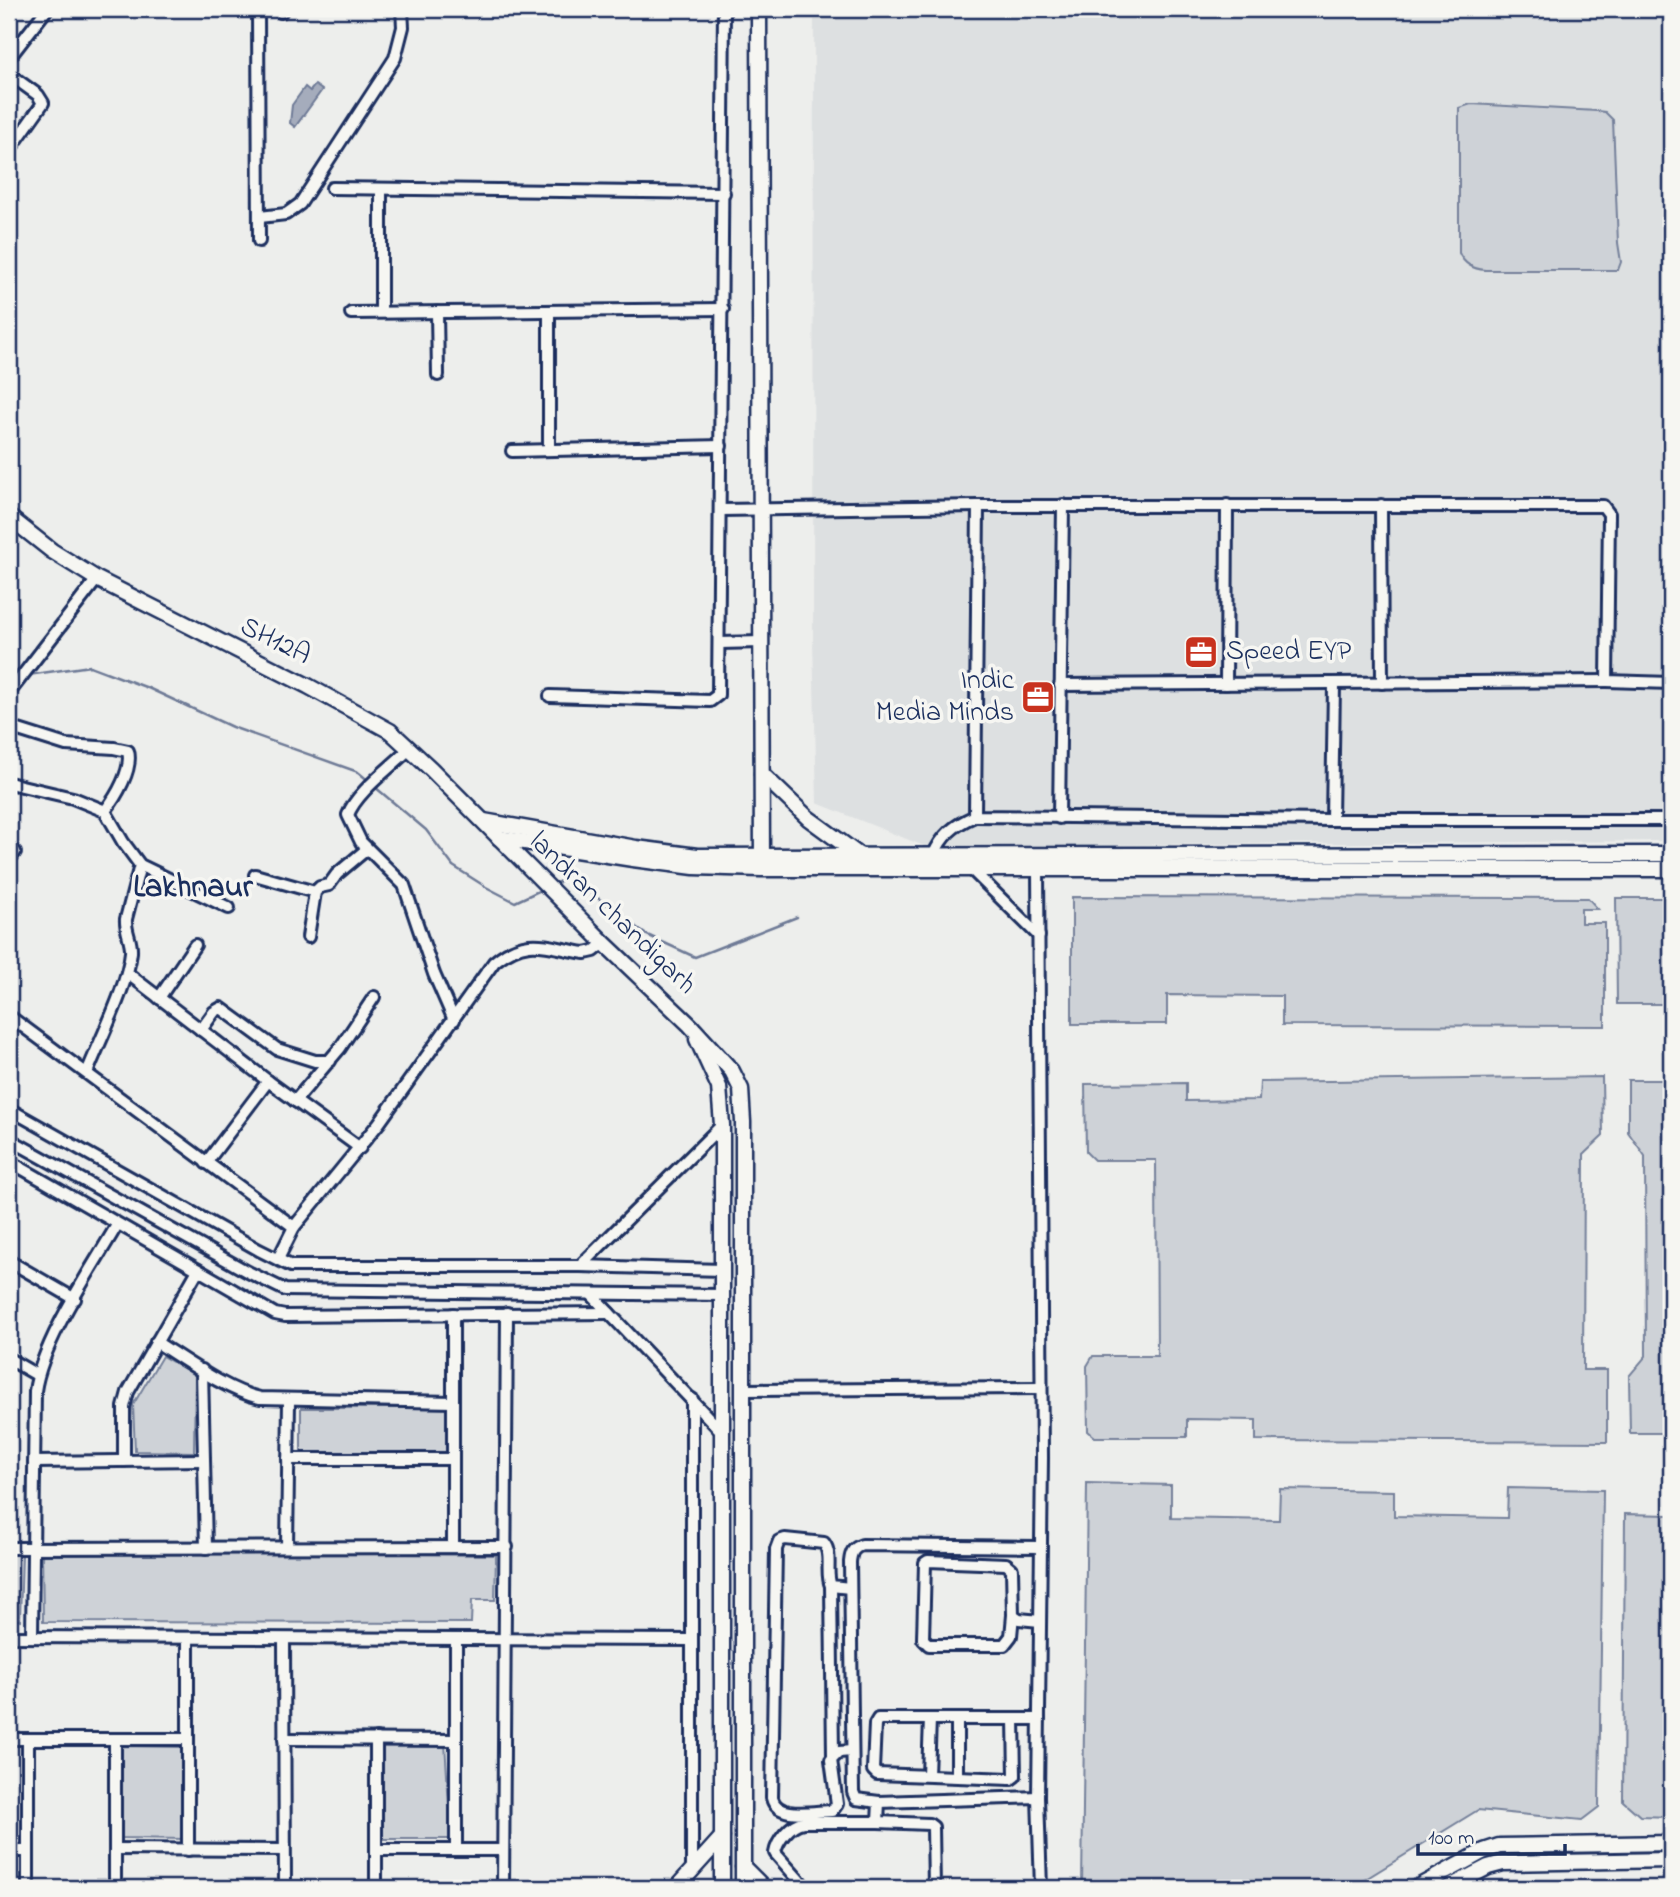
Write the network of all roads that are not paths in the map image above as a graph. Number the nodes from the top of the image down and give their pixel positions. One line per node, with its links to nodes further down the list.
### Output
1 (45, 9): 6 (street)
2 (258, 9): 12 (street)
3 (402, 9): 12 (street)
4 (724, 9): 11 (street)
5 (759, 9): 28 (main road)
6 (9, 58)
7 (9, 74): 8 (street)
8 (9, 150)
9 (332, 188): 10 (street)
10 (381, 189): 11 (street); 16 (street)
11 (724, 193): 14 (street)
12 (260, 217): 13 (street)
13 (259, 240)
14 (723, 309): 15 (street); 20 (street)
15 (549, 311): 17 (street); 21 (street)
16 (381, 312): 17 (street); 18 (street)
17 (437, 312): 19 (street)
18 (351, 313)
19 (438, 375)
20 (721, 446): 21 (street); 27 (street)
21 (549, 450): 22 (street)
22 (512, 451)
23 (1063, 505): 24 (street); 26 (street); 37 (street)
24 (1227, 505): 25 (street); 36 (street)
25 (1381, 505): 33 (street); 35 (street)
26 (978, 506): 28 (street); 46 (street)
27 (721, 510): 28 (street); 32 (street)
28 (761, 511): 31 (main road)
29 (9, 517): 30 (main road, SH12A / SH12A)
30 (97, 579): 39 (street); 42 (main road, SH12A / SH12A)
31 (761, 642): 32 (street); 43 (main road)
32 (720, 643): 40 (street)
33 (1607, 681): 34 (street); 35 (street)
34 (1671, 682)
35 (1382, 683): 38 (street)
36 (1226, 684): 37 (street); 38 (street)
37 (1060, 685): 47 (street)
38 (1334, 685): 48 (street)
39 (9, 693)
40 (550, 696)
41 (9, 727): 45 (street)
42 (410, 748): 50 (main road, SH12A / SH12A); 52 (street)
43 (762, 774): 54 (main road); 56 (main road)
44 (9, 783): 45 (street)
45 (105, 811): 58 (street)
46 (975, 816): 47 (street); 55 (street)
47 (1059, 818): 48 (street)
48 (1332, 820): 49 (street)
49 (1671, 820)
50 (484, 821): 51 (main road, SH12A / SH12A); 56 (main road)
51 (499, 838): 56 (main road); 66 (main road, landran chandigarh)
52 (367, 849): 62 (street); 72 (street)
53 (1671, 854): 57 (main road)
54 (861, 856): 55 (main road); 56 (main road)
55 (933, 856): 57 (main road)
56 (762, 862): 59 (main road)
57 (1038, 863): 59 (main road); 60 (main road); 64 (street)
58 (141, 864): 63 (street); 68 (street)
59 (971, 869): 64 (street)
60 (1671, 869)
61 (255, 875): 62 (street)
62 (315, 892): 65 (street)
63 (229, 908)
64 (1039, 936): 104 (street)
65 (308, 937)
66 (604, 943): 72 (street); 73 (main road, landran chandigarh)
67 (195, 945): 70 (street)
68 (127, 973): 70 (street); 76 (street)
69 (374, 997): 75 (street)
70 (159, 998): 74 (street)
71 (9, 1016): 76 (street)
72 (454, 1020): 82 (street)
73 (690, 1025): 80 (main road); 105 (main road, landran chandigarh)
74 (201, 1030): 75 (street); 77 (street)
75 (330, 1061): 78 (street)
76 (87, 1073): 85 (street)
77 (268, 1081): 78 (street); 85 (street)
78 (295, 1101): 82 (street)
79 (9, 1109): 89 (street)
80 (722, 1125): 91 (street); 93 (main road)
81 (9, 1139): 83 (street)
82 (360, 1147): 88 (street)
83 (48, 1160): 86 (street); 94 (street)
84 (9, 1161): 86 (street)
85 (206, 1163): 88 (street)
86 (35, 1176): 87 (street)
87 (117, 1225): 92 (street); 96 (street)
88 (294, 1227): 89 (street)
89 (278, 1259): 91 (street)
90 (9, 1261): 96 (street)
91 (580, 1266): 93 (street)
92 (198, 1270): 99 (street); 100 (street)
93 (722, 1270): 95 (main road)
94 (591, 1294): 95 (street); 98 (street)
95 (722, 1295): 109 (main road)
96 (75, 1298): 103 (street)
97 (507, 1313): 98 (street); 99 (street); 117 (street)
98 (609, 1313): 106 (street)
99 (453, 1314): 108 (street)
100 (156, 1342): 102 (street); 114 (street)
101 (9, 1359): 103 (street)
102 (202, 1370): 107 (street); 112 (street)
103 (37, 1375): 113 (street)
104 (1041, 1388): 105 (street); 118 (street)
105 (743, 1390): 162 (main road, landran chandigarh)
106 (692, 1399): 109 (street); 132 (street)
107 (289, 1401): 108 (street); 110 (street)
108 (453, 1402): 111 (street)
109 (722, 1432): 151 (main road)
110 (288, 1459): 111 (street); 115 (street)
111 (453, 1459): 116 (street)
112 (204, 1460): 114 (street); 121 (street)
113 (34, 1461): 114 (street); 120 (street)
114 (124, 1461)
115 (287, 1547): 116 (street); 121 (street)
116 (453, 1547): 117 (street)
117 (506, 1547): 131 (street)
118 (1041, 1547): 123 (street); 125 (street)
119 (9, 1548): 120 (street)
120 (33, 1548): 121 (street); 126 (street)
121 (206, 1548)
122 (831, 1586): 123 (street); 145 (street); 145 (street)
123 (850, 1588): 144 (street)
124 (1013, 1615): 124 (street); 125 (street)
125 (1040, 1621): 133 (street)
126 (32, 1636): 127 (street); 128 (street)
127 (9, 1637)
128 (187, 1639): 129 (street); 140 (street)
129 (284, 1639): 130 (street); 141 (street)
130 (456, 1639): 131 (street); 143 (street)
131 (506, 1640): 132 (street); 158 (street)
132 (691, 1640): 163 (street)
133 (1039, 1718): 136 (street); 148 (street)
134 (930, 1719): 135 (street); 146 (street); 146 (street)
135 (957, 1719): 136 (street); 147 (street)
136 (1014, 1719): 147 (street)
137 (9, 1738): 138 (street)
138 (28, 1739): 139 (street); 160 (street)
139 (115, 1739): 140 (street); 153 (street)
140 (188, 1739): 154 (street)
141 (284, 1739): 142 (street); 155 (street)
142 (376, 1739): 143 (street); 156 (street)
143 (456, 1740): 157 (street)
144 (852, 1751): 145 (street); 149 (street)
145 (833, 1756)
146 (929, 1776): 147 (street)
147 (957, 1776)
148 (1038, 1797): 149 (street); 175 (street)
149 (879, 1802): 150 (street)
150 (878, 1822): 173 (street); 174 (street)
151 (722, 1837): 163 (main road); 170 (main road)
152 (1671, 1843): 176 (main road)
153 (115, 1850): 154 (street); 165 (street)
154 (188, 1850): 155 (street)
155 (284, 1850): 166 (street)
156 (376, 1850): 157 (street); 167 (street)
157 (456, 1850): 158 (street)
158 (503, 1850): 168 (street)
159 (9, 1851): 160 (street)
160 (28, 1851): 164 (street)
161 (1671, 1860): 177 (main road)
162 (743, 1867): 171 (main road, landran chandigarh); 172 (main road)
163 (692, 1870): 169 (main road)
164 (28, 1888)
165 (115, 1888)
166 (285, 1888)
167 (376, 1888)
168 (503, 1888)
169 (676, 1888)
170 (722, 1888)
171 (743, 1888)
172 (764, 1888)
173 (806, 1888)
174 (934, 1888)
175 (1041, 1888)
176 (1416, 1888)
177 (1448, 1888)

